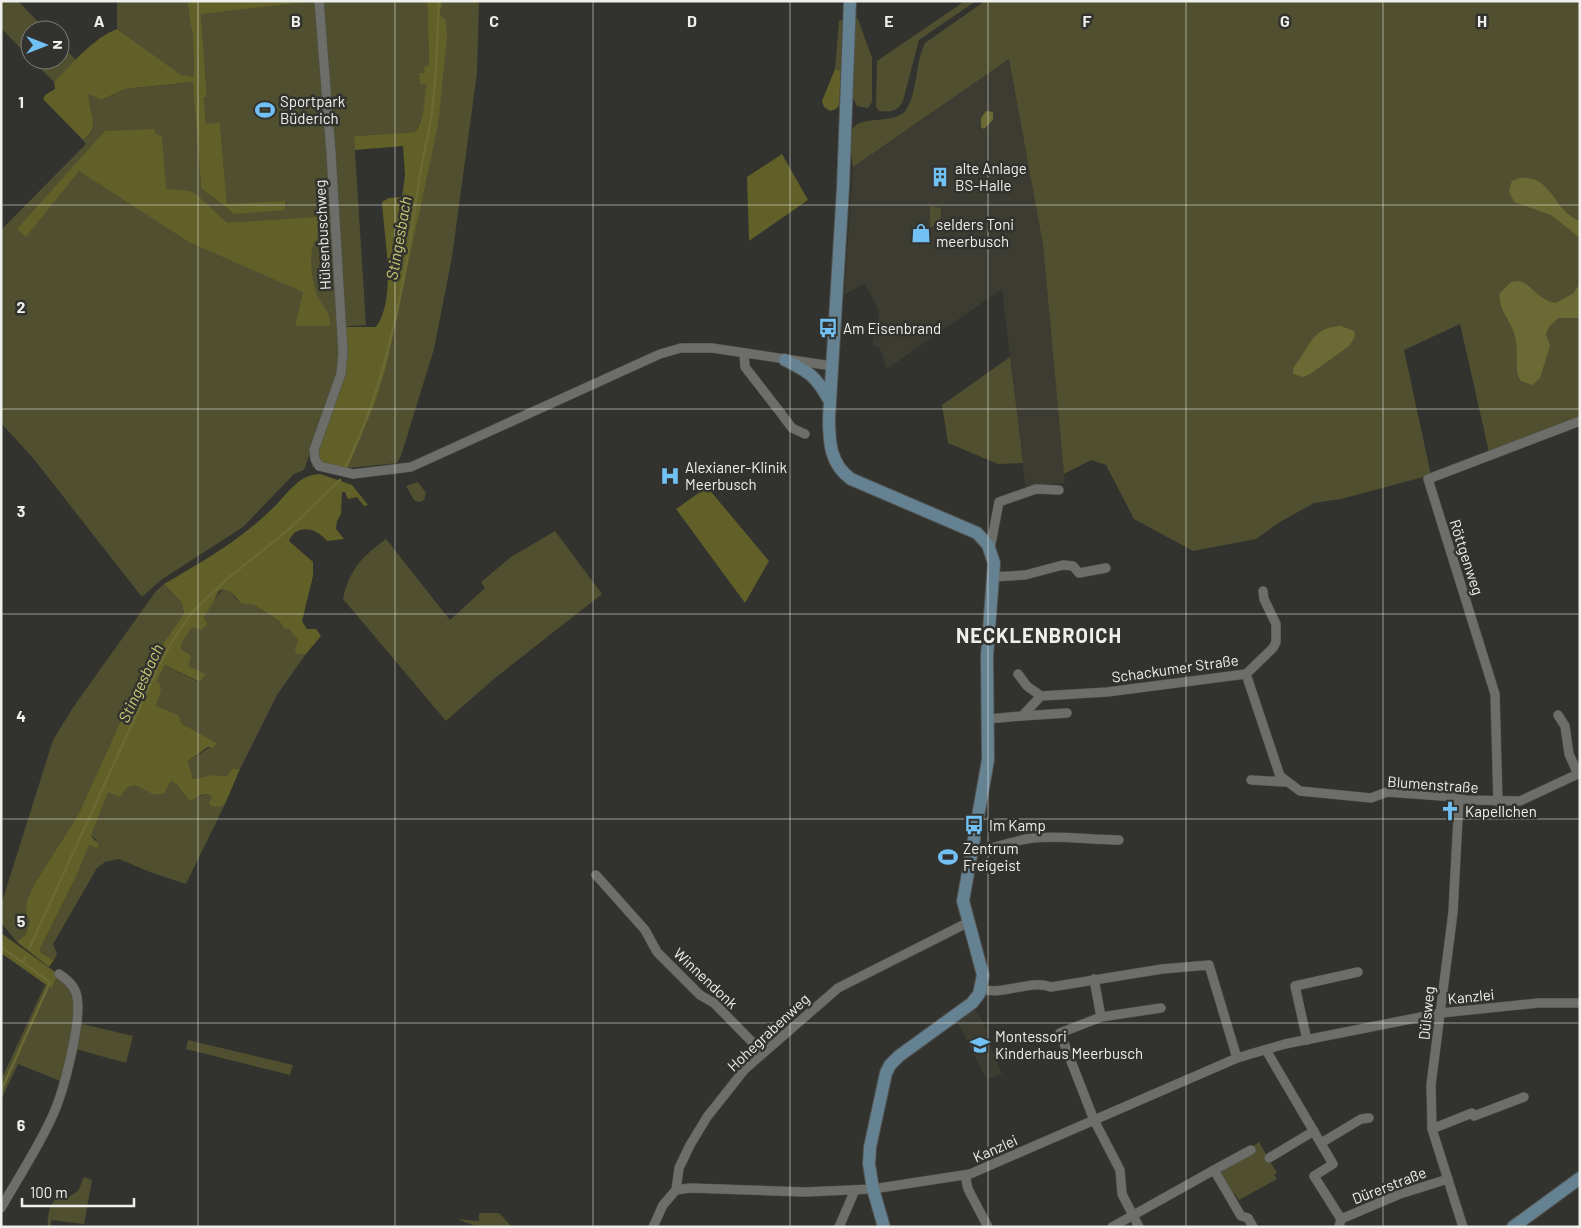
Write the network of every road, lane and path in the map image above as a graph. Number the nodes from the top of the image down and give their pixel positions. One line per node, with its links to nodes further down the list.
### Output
1 (319, 1): 3 (street, Hülsenbuschweg)
2 (850, 1): 5 (main road)
3 (744, 353): 4 (street); 8 (street)
4 (785, 360): 5 (street); 6 (main road)
5 (832, 366): 6 (main road)
6 (830, 402): 10 (main road)
7 (1580, 421): 25 (street, Röttgenweg)
8 (805, 434)
9 (1059, 490): 10 (street)
10 (990, 549): 12 (main road)
11 (1106, 568): 12 (street)
12 (993, 577): 20 (main road)
13 (1263, 592): 15 (street, Schackumer Straße)
14 (1018, 674): 16 (street)
15 (1246, 674): 16 (street, Schackumer Straße); 23 (street)
16 (1041, 696): 18 (street)
17 (1067, 713): 18 (street)
18 (1022, 716): 20 (street)
19 (1558, 716): 21 (street, Blumenstraße)
20 (988, 719): 27 (main road)
21 (1579, 773): 25 (street, Blumenstraße)
22 (1251, 780): 23 (street, Blumenstraße)
23 (1285, 782): 24 (street, Blumenstraße)
24 (1460, 799): 25 (street, Blumenstraße); 36 (street, Dülsweg)
25 (1498, 802)
26 (1119, 840): 27 (street)
27 (972, 849): 29 (main road)
28 (596, 875): 40 (street, Winnendonk)
29 (969, 922): 33 (main road); 40 (street, Hohegrabenweg)
30 (1358, 972): 38 (street)
31 (59, 974): 57 (street)
32 (1094, 979): 33 (street); 37 (street); 41 (street)
33 (982, 989): 54 (main road)
34 (1580, 1003): 36 (street, Kanzlei)
35 (1161, 1008): 37 (street)
36 (1440, 1013): 38 (street, Kanzlei); 45 (street, Dülsweg)
37 (1101, 1017): 44 (street)
38 (1307, 1040): 39 (street, Kanzlei)
39 (1266, 1050): 41 (street, Kanzlei); 46 (street, Dürerstraße)
40 (763, 1053): 55 (street, Hohegrabenweg)
41 (1237, 1058): 44 (street, Kanzlei)
42 (1524, 1097): 45 (street)
43 (1369, 1118): 47 (street)
44 (1094, 1120): 51 (street, Kanzlei); 58 (street)
45 (1432, 1129): 53 (street, Dülsweg)
46 (1314, 1132): 47 (street, Dürerstraße); 49 (street)
47 (1321, 1143): 59 (street, Dürerstraße)
48 (1251, 1150): 50 (street)
49 (1269, 1158)
50 (1214, 1170): 58 (street); 67 (street)
51 (965, 1174): 54 (street, Kanzlei); 64 (street)
52 (1580, 1178): 69 (main road)
53 (1448, 1179): 59 (street, Dürerstraße); 68 (street, Dülsweg)
54 (872, 1189): 56 (street, Kanzlei); 63 (main road)
55 (676, 1190): 56 (street, Kanzlei); 61 (street, Hohegrabenweg)
56 (855, 1190): 62 (street)
57 (1, 1208)
58 (1133, 1216): 60 (street); 66 (street)
59 (1340, 1223)
60 (1124, 1224): 65 (street)
61 (653, 1227)
62 (839, 1227)
63 (884, 1227)
64 (988, 1227)
65 (1112, 1227)
66 (1139, 1227)
67 (1253, 1227)
68 (1463, 1227)
69 (1513, 1227)

